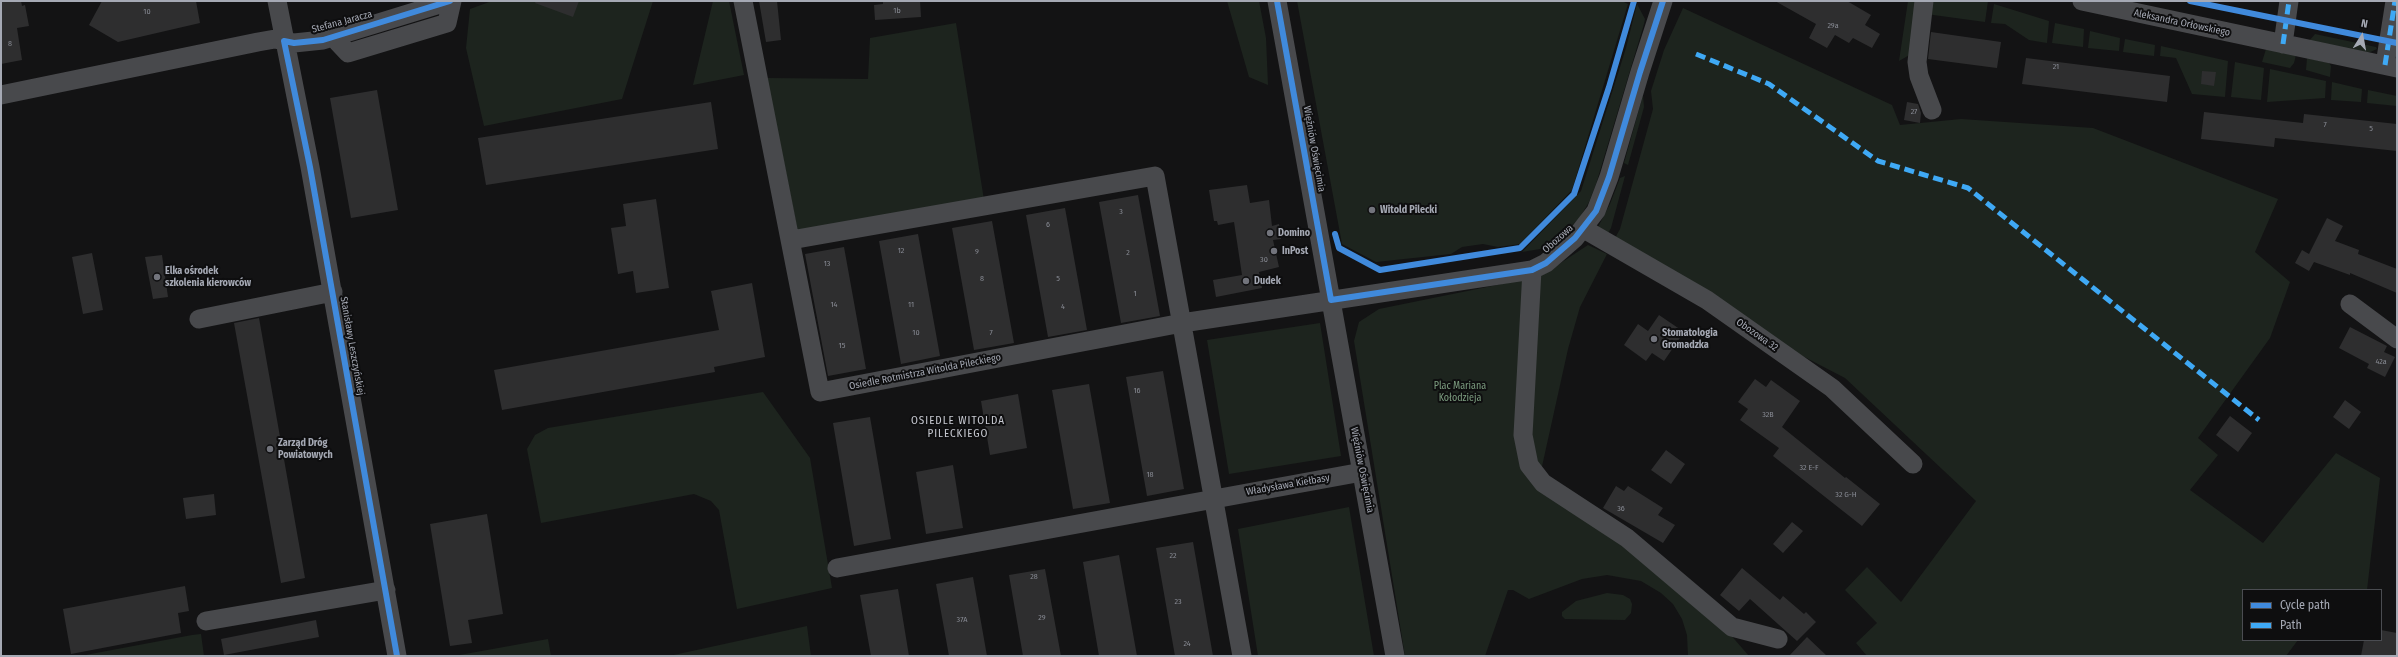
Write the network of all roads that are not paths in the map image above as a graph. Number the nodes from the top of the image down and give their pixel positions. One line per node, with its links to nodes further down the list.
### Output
1 (277, 1): 11 (street, Stanisławy Leszczyńskiej)
2 (451, 1): 11 (street, Stefana Jaracza)
3 (743, 1): 17 (street, Osiedle Rotmistrza Witolda Pileckiego)
4 (1278, 1): 20 (street, Więźniów Oświęcimia)
5 (1663, 1): 16 (street, Obozowa)
6 (1924, 1): 15 (street)
7 (2082, 1): 10 (street, Aleksandra Orłowskiego)
8 (2289, 1): 12 (street)
9 (2395, 1): 13 (street, Aleksandra Orłowskiego)
10 (2132, 7): 12 (street, Aleksandra Orłowskiego)
11 (284, 41): 14 (street, Stefana Jaracza); 19 (street, Stanisławy Leszczyńskiej)
12 (2283, 44): 13 (street, Aleksandra Orłowskiego)
13 (2391, 66)
14 (1, 95)
15 (1932, 110)
16 (1584, 229): 18 (street, Obozowa); 25 (street, Obozowa 32)
17 (791, 240): 23 (street); 23 (street, Osiedle Rotmistrza Witolda Pileckiego)
18 (1532, 270): 20 (street, Obozowa); 31 (street)
19 (333, 292): 22 (street); 29 (street, Stanisławy Leszczyńskiej)
20 (1331, 300): 23 (street, Osiedle Rotmistrza Witolda Pileckiego); 26 (street, Więźniów Oświęcimia)
21 (2350, 304): 24 (street)
22 (199, 319)
23 (1182, 323): 27 (street)
24 (2397, 339)
25 (1913, 464)
26 (1362, 472): 27 (street, Władysława Kiełbasy); 34 (street, Więźniów Oświęcimia)
27 (1214, 499): 28 (street); 33 (street)
28 (837, 568)
29 (386, 590): 30 (street); 32 (street, Stanisławy Leszczyńskiej)
30 (206, 621)
31 (1778, 639)
32 (397, 656)
33 (1242, 656)
34 (1395, 656)

